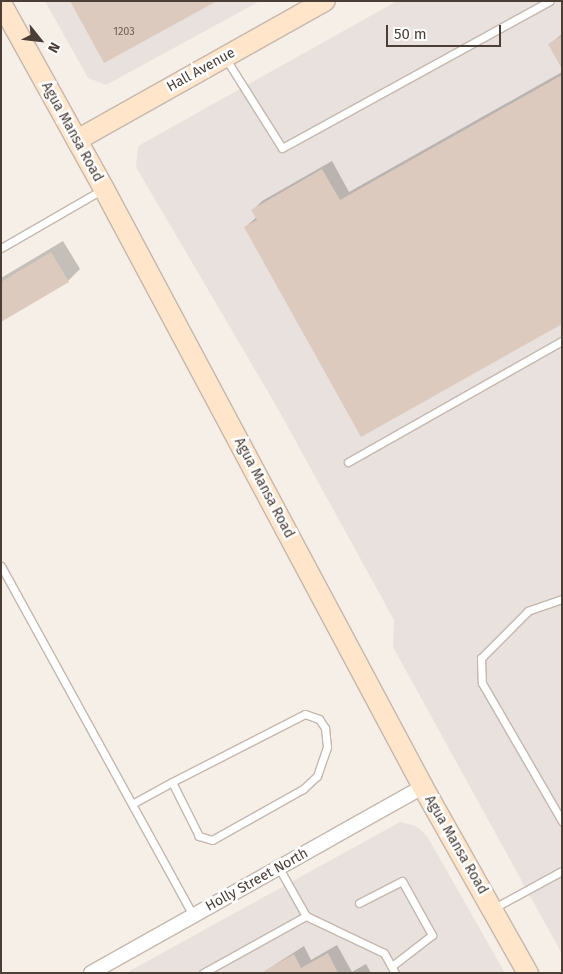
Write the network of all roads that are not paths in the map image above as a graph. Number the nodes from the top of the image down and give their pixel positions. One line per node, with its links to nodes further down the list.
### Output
1 (549, 1): 4 (lane)
2 (1, 3): 5 (main road, Agua Mansa Road)
3 (320, 3): 4 (main road, Hall Avenue)
4 (224, 57): 5 (main road, Hall Avenue)
5 (77, 140): 6 (main road, Agua Mansa Road)
6 (104, 189): 7 (lane); 13 (main road, Agua Mansa Road)
7 (1, 248)
8 (562, 341): 9 (lane)
9 (348, 462)
10 (1, 566): 14 (lane)
11 (562, 599): 15 (lane)
12 (172, 782): 12 (lane); 14 (lane)
13 (423, 788): 16 (street, Holly Street North); 19 (main road, Agua Mansa Road)
14 (132, 804): 20 (lane)
15 (562, 821)
16 (279, 868): 20 (street, Holly Street North); 21 (lane)
17 (562, 871): 19 (lane)
18 (359, 903): 22 (lane)
19 (493, 909): 25 (main road, Agua Mansa Road)
20 (193, 915): 23 (street, Holly Street North)
21 (306, 916): 22 (lane); 24 (lane)
22 (393, 969)
23 (91, 973)
24 (203, 973)
25 (528, 973)

